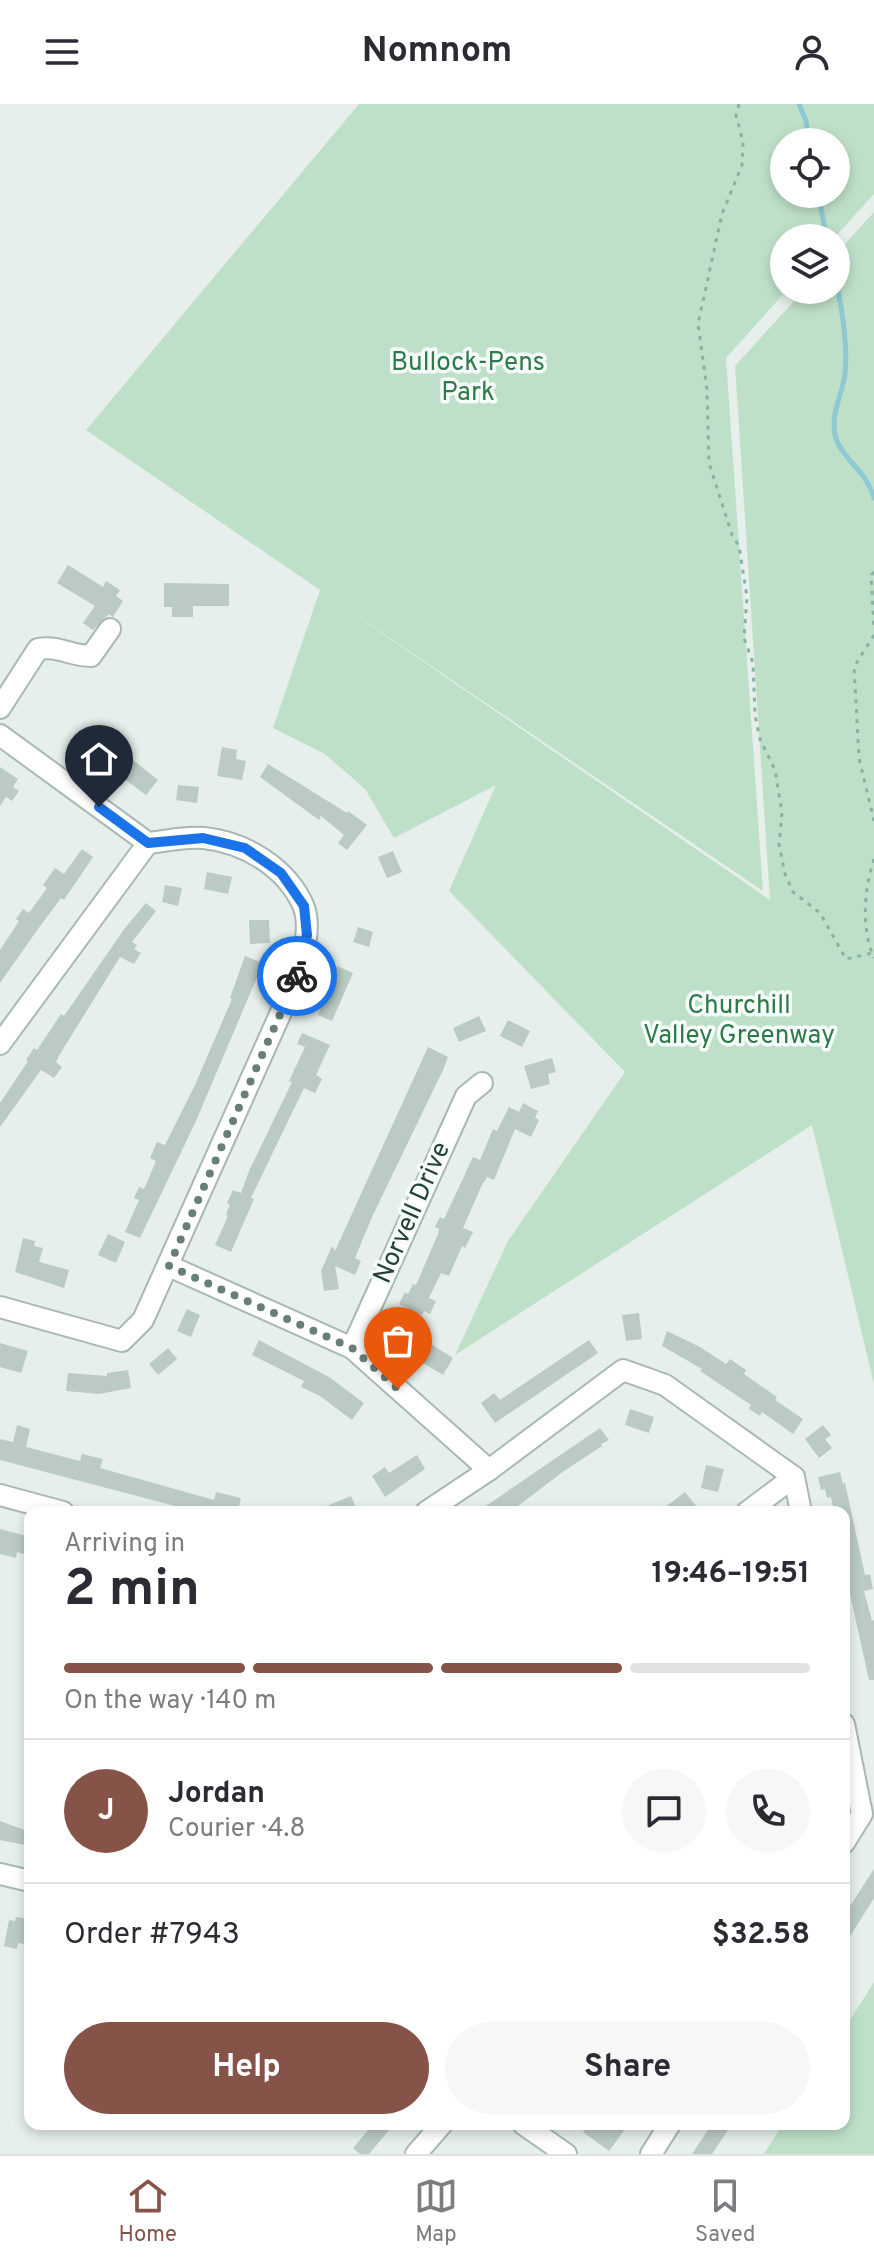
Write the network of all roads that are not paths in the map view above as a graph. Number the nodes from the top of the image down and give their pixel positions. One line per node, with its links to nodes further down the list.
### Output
1 (110, 629): 2 (street)
2 (0, 708)
3 (0, 735): 4 (street)
4 (148, 843): 5 (street); 7 (street)
5 (0, 1044)
6 (482, 1083): 9 (street, Norvell Drive)
7 (169, 1266): 8 (street); 9 (street)
8 (0, 1307)
9 (352, 1348): 10 (street)
10 (489, 1470): 11 (street); 14 (street)
11 (794, 1477): 15 (street); 16 (street)
12 (0, 1495): 13 (street)
13 (41, 1506)
14 (435, 1506)
15 (755, 1506)
16 (800, 1506)
17 (850, 1754): 18 (street)
18 (850, 1833)
19 (0, 1874): 20 (street)
20 (24, 1880)
21 (437, 2130): 24 (street)
22 (532, 2130): 25 (street)
23 (666, 2130): 26 (street)
24 (416, 2154)
25 (566, 2154)
26 (651, 2154)

